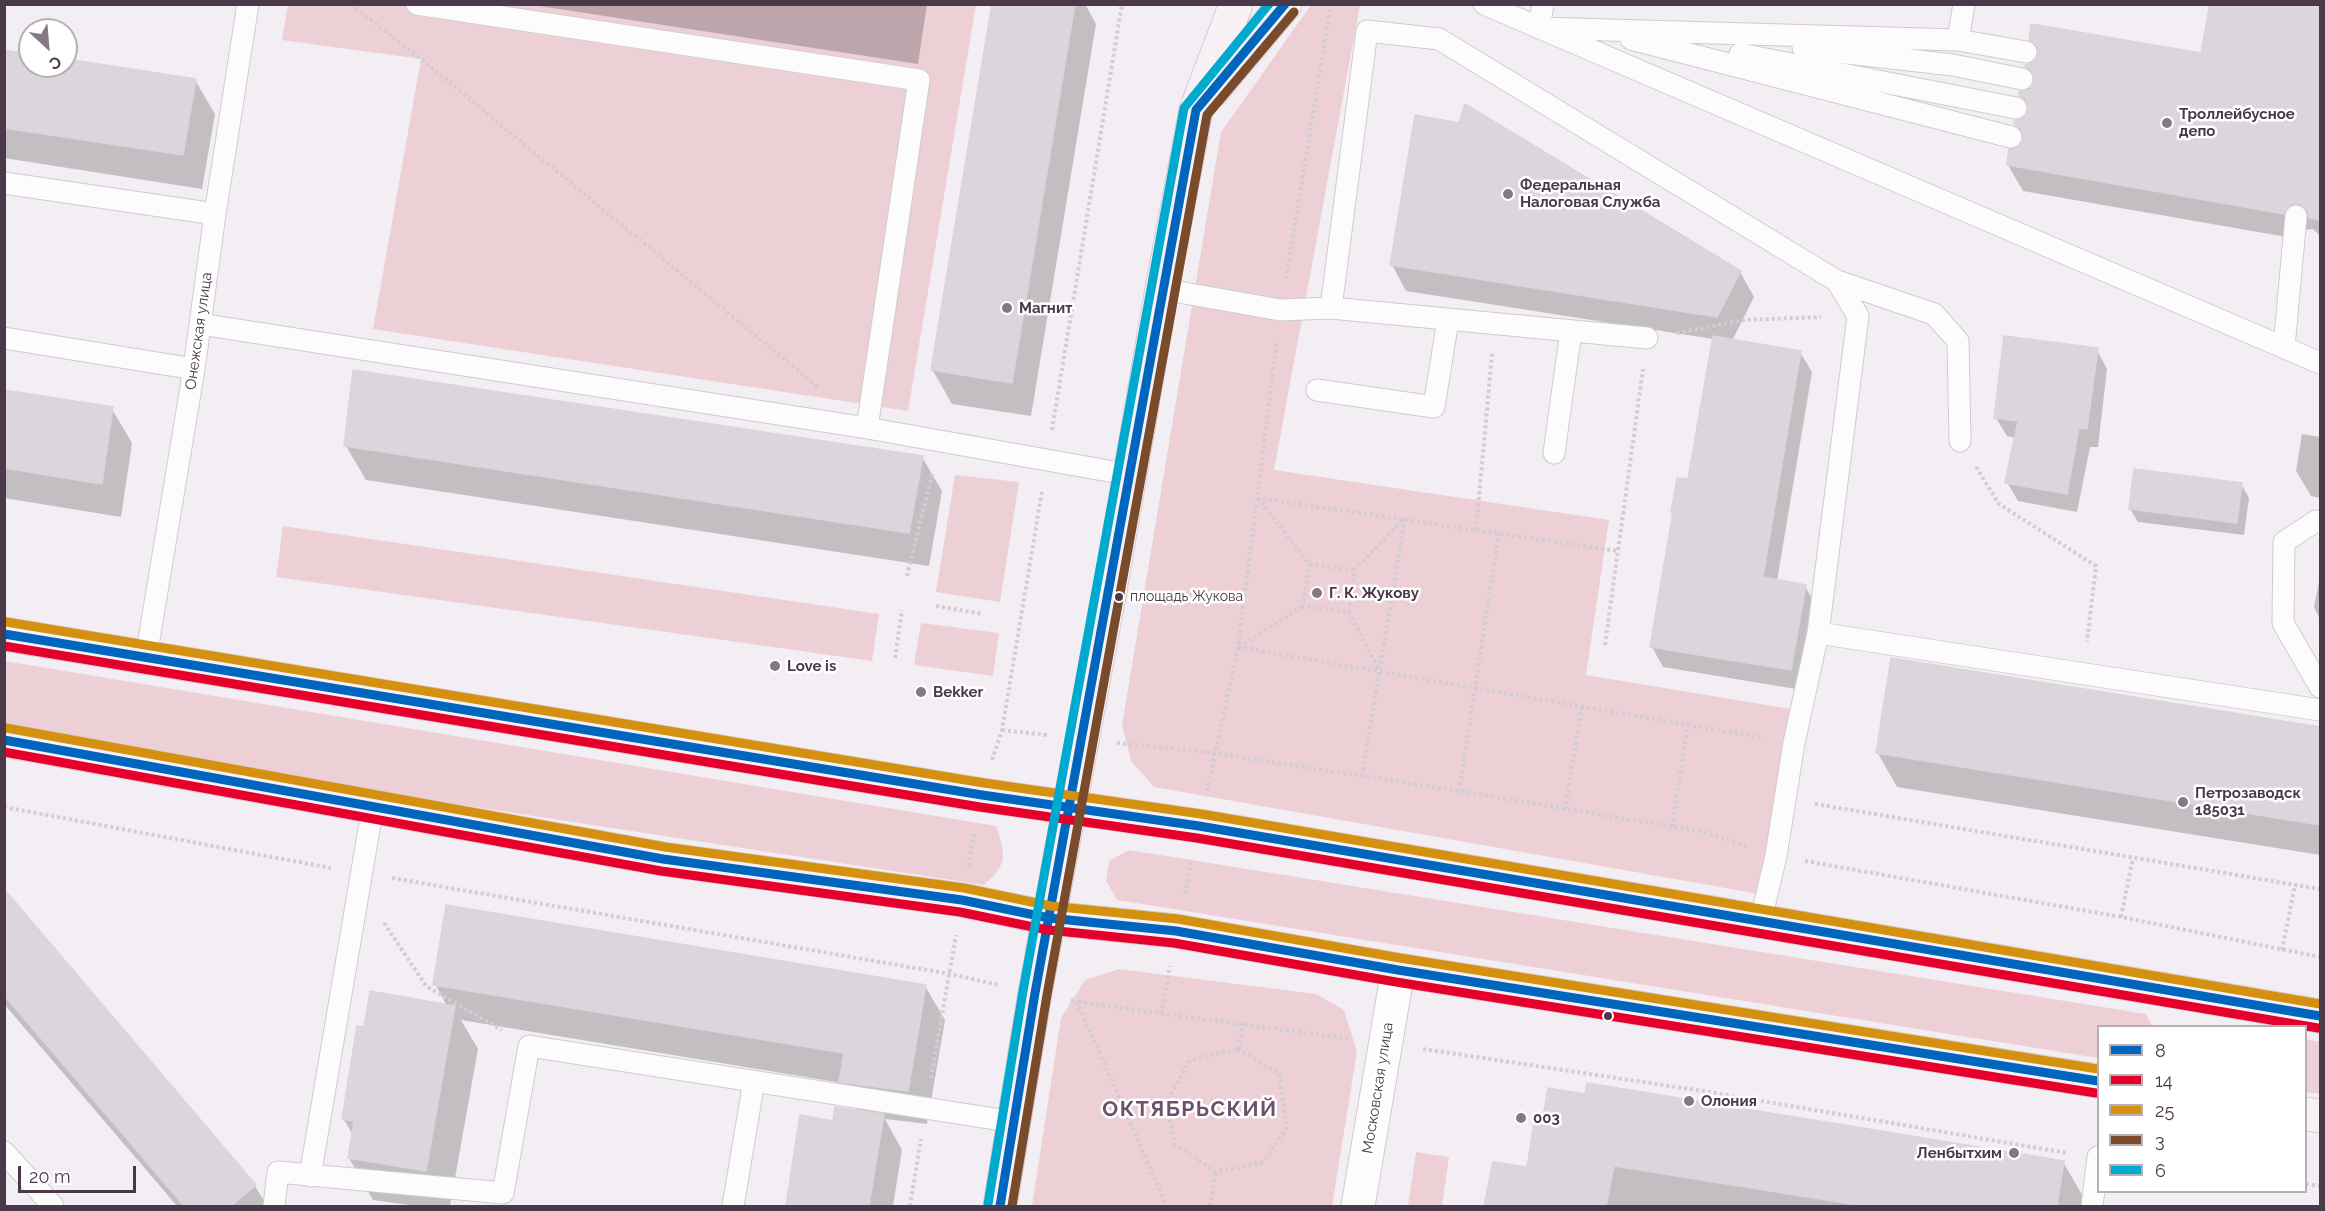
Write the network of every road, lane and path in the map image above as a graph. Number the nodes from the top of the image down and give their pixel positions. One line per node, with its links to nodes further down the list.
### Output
1 (248, 4): 21 (lane, Онежская улица)
2 (351, 4): 36 (path)
3 (417, 4): 38 (lane)
4 (1122, 4): 42 (path)
5 (1236, 4): 18 (main road)
6 (1285, 4): 18 (main road)
7 (1484, 4): 10 (lane)
8 (1543, 4): 10 (lane)
9 (1964, 4): 14 (lane)
10 (1539, 28): 11 (lane); 33 (lane)
11 (1595, 30): 12 (lane); 19 (lane)
12 (1623, 31): 13 (lane); 17 (lane)
13 (1666, 32): 14 (lane); 16 (lane)
14 (1958, 40): 15 (lane)
15 (2026, 52)
16 (2022, 79)
17 (2016, 108)
18 (1196, 110): 24 (main road)
19 (2011, 137)
20 (4, 183): 21 (lane)
21 (215, 214): 28 (lane, Онежская улица)
22 (2296, 216): 33 (lane)
23 (1837, 281): 25 (lane); 26 (lane); 40 (lane)
24 (1162, 289): 25 (lane); 43 (main road)
25 (1332, 308): 27 (lane)
26 (1858, 316): 32 (path); 57 (lane)
27 (1448, 320): 29 (lane); 37 (lane)
28 (200, 324): 35 (lane, Онежская улица); 38 (lane)
29 (1495, 324): 30 (lane); 46 (path)
30 (1571, 331): 32 (lane); 41 (lane)
31 (4, 338): 35 (lane)
32 (1647, 338): 48 (path)
33 (2283, 347): 34 (lane)
34 (2320, 363)
35 (194, 369): 61 (lane, Онежская улица)
36 (822, 390)
37 (1317, 390)
38 (867, 428): 39 (lane)
39 (940, 441): 42 (lane); 51 (path)
40 (1960, 441): 64 (path)
41 (1554, 453)
42 (1047, 460): 43 (lane); 70 (path)
43 (1131, 475): 72 (main road)
44 (1405, 519): 46 (path); 49 (path); 50 (path); 63 (path)
45 (2320, 522): 66 (lane)
46 (1476, 530): 47 (path)
47 (1499, 533): 48 (path); 65 (path)
48 (1618, 551): 59 (path)
49 (1309, 564): 50 (path); 53 (path)
50 (1354, 570): 55 (path)
51 (907, 576)
52 (936, 606): 56 (path)
53 (1304, 606): 55 (path); 60 (path)
54 (902, 610): 62 (path)
55 (1349, 612): 63 (path)
56 (983, 614)
57 (1818, 633): 64 (lane); 73 (lane)
58 (4, 634): 61 (main road)
59 (1605, 645)
60 (1238, 647): 63 (path); 74 (path)
61 (146, 657): 77 (main road)
62 (895, 658)
63 (1379, 671): 65 (path); 75 (path)
64 (2084, 673): 68 (lane)
65 (1475, 687): 67 (path); 76 (path)
66 (2320, 687)
67 (1582, 706): 69 (path); 82 (path)
68 (2320, 710)
69 (1688, 724): 73 (path); 84 (path)
70 (1002, 730): 72 (path); 77 (path)
71 (4, 740): 79 (main road)
72 (1083, 740): 74 (path); 81 (main road)
73 (1794, 743): 78 (lane)
74 (1214, 753): 75 (path); 83 (path)
75 (1362, 776): 76 (path)
76 (1459, 791): 82 (path)
77 (981, 795): 81 (main road); 90 (path)
78 (1784, 799): 85 (lane); 86 (path)
79 (373, 806): 87 (lane); 90 (main road)
80 (4, 807): 87 (path)
81 (1070, 808): 83 (main road); 92 (main road)
82 (1565, 810): 84 (path)
83 (1199, 826): 93 (main road); 94 (path)
84 (1672, 827): 85 (path)
85 (1776, 856): 91 (path); 93 (lane)
86 (2133, 858): 88 (path); 91 (path)
87 (360, 879): 98 (path); 106 (path); 116 (lane)
88 (2295, 885): 89 (path); 95 (path)
89 (2320, 889)
90 (962, 900): 92 (main road); 98 (path)
91 (2121, 917): 95 (path)
92 (1049, 918): 94 (main road); 99 (main road)
93 (1760, 923): 101 (main road)
94 (1176, 931): 97 (main road); 102 (path)
95 (2282, 950): 96 (path)
96 (2320, 957)
97 (1398, 970): 105 (street, Московская улица); 109 (main road)
98 (950, 974): 99 (path); 110 (path)
99 (1035, 993): 100 (path); 111 (main road)
100 (1077, 1002): 102 (path); 122 (path)
101 (2212, 1013): 103 (main road)
102 (1161, 1014): 104 (path)
103 (2320, 1016)
104 (1243, 1024): 105 (path); 107 (path)
105 (1385, 1044): 113 (path); 124 (street, Московская улица)
106 (529, 1046): 108 (lane); 116 (lane)
107 (1238, 1049): 115 (path); 115 (path)
108 (754, 1081): 110 (lane); 119 (lane)
109 (2097, 1081)
110 (926, 1107): 111 (lane); 120 (path)
111 (1014, 1122): 121 (main road)
112 (4, 1152): 117 (lane)
113 (2097, 1157)
114 (2097, 1164): 125 (lane)
115 (1216, 1172): 123 (path)
116 (310, 1176): 118 (lane)
117 (53, 1206)
118 (274, 1206)
119 (733, 1206)
120 (910, 1206)
121 (1000, 1206)
122 (1167, 1206)
123 (1210, 1206)
124 (1358, 1206)
125 (2091, 1206)

